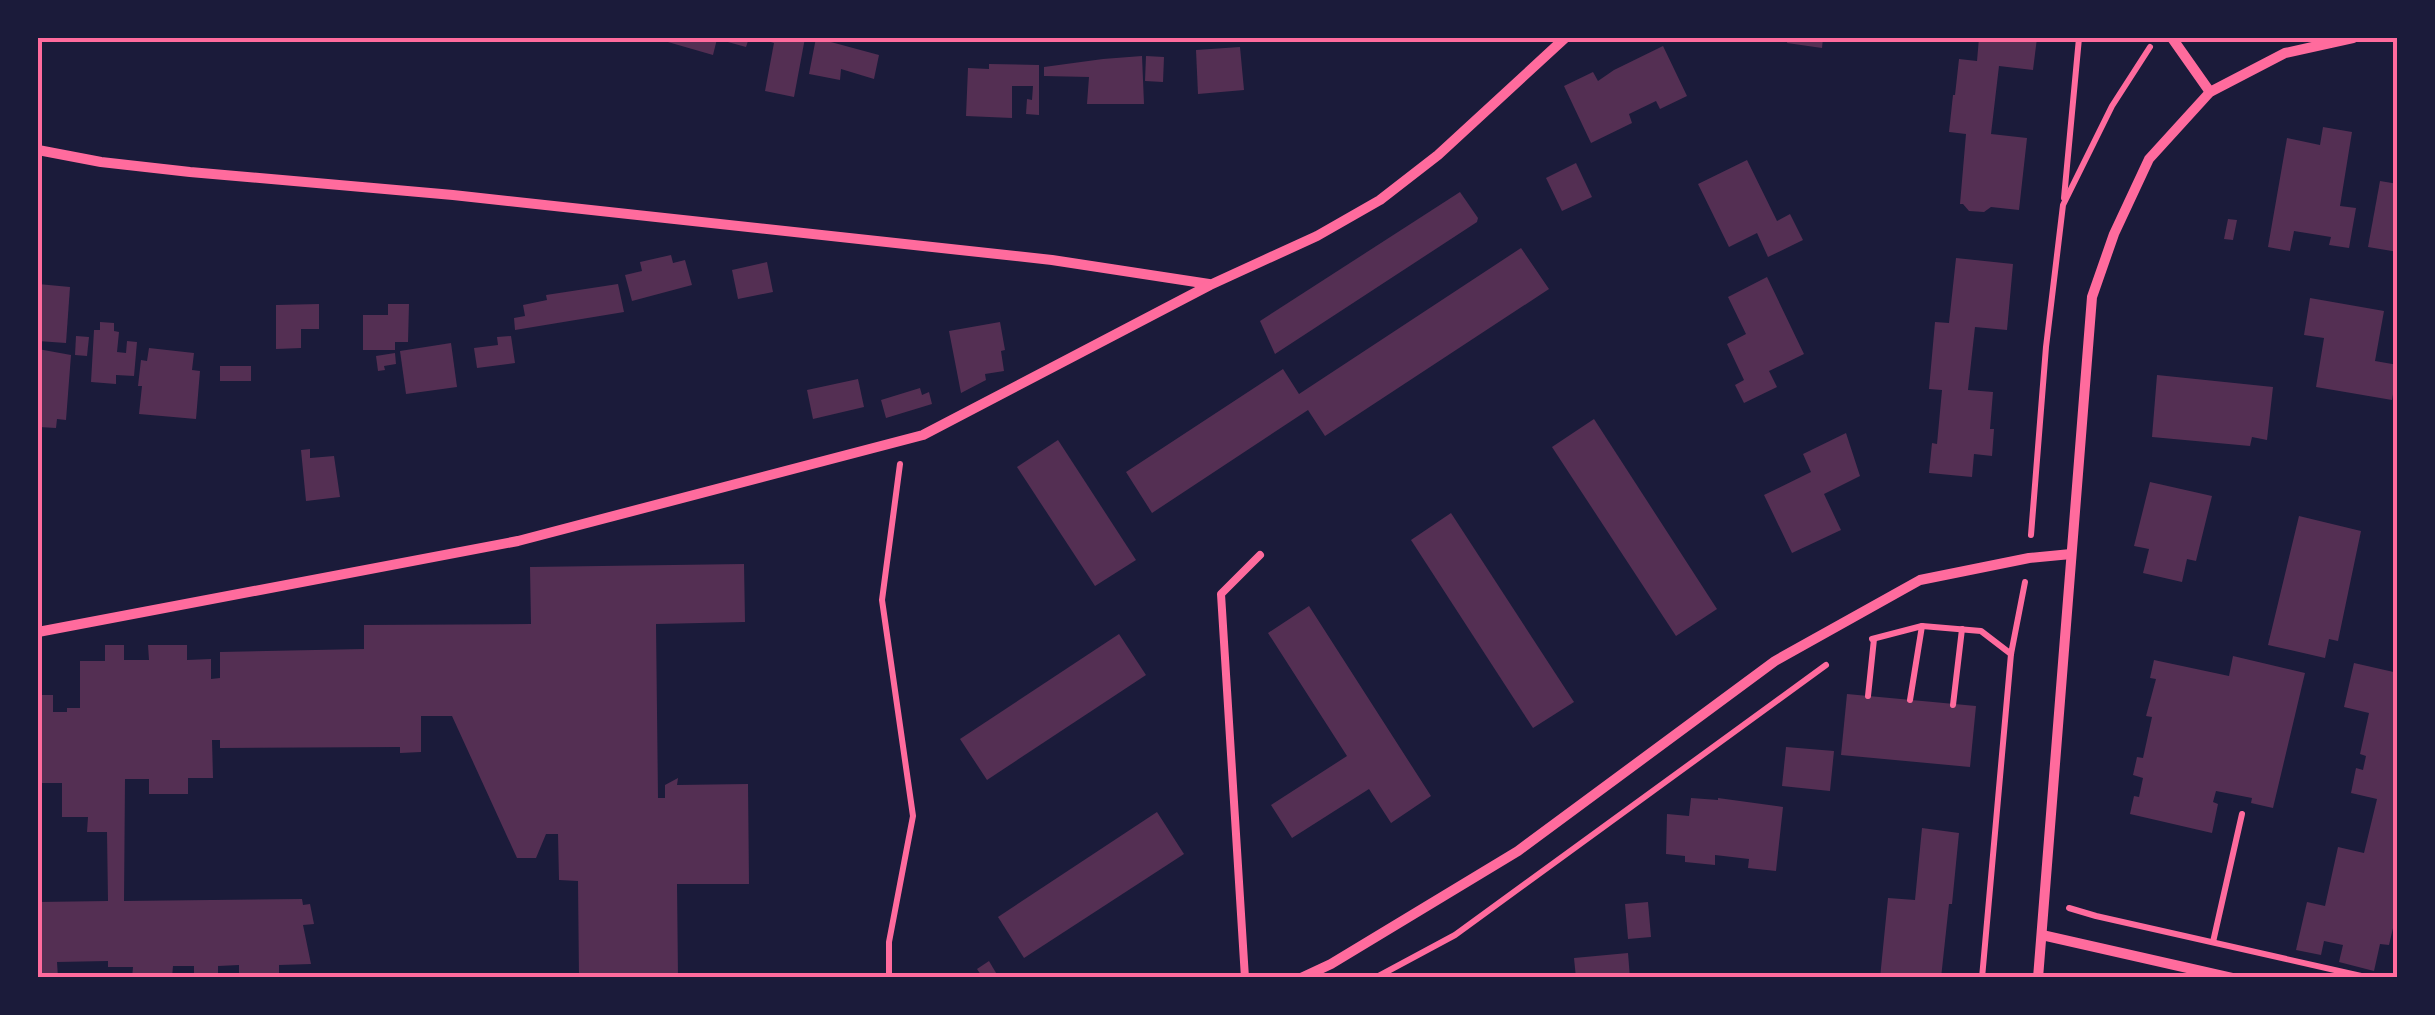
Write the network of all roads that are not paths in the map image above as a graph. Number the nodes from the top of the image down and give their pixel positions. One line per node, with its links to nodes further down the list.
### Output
1 (1564, 38): 6 (street)
2 (2172, 38): 4 (street)
3 (2353, 38): 4 (street)
4 (2210, 92): 7 (street)
5 (38, 150): 6 (street)
6 (1210, 285): 9 (street)
7 (2071, 554): 10 (street); 12 (street)
8 (1260, 555): 11 (lane)
9 (38, 632)
10 (2042, 934): 13 (street); 14 (street)
11 (1245, 978)
12 (1301, 978)
13 (2038, 978)
14 (2232, 978)

